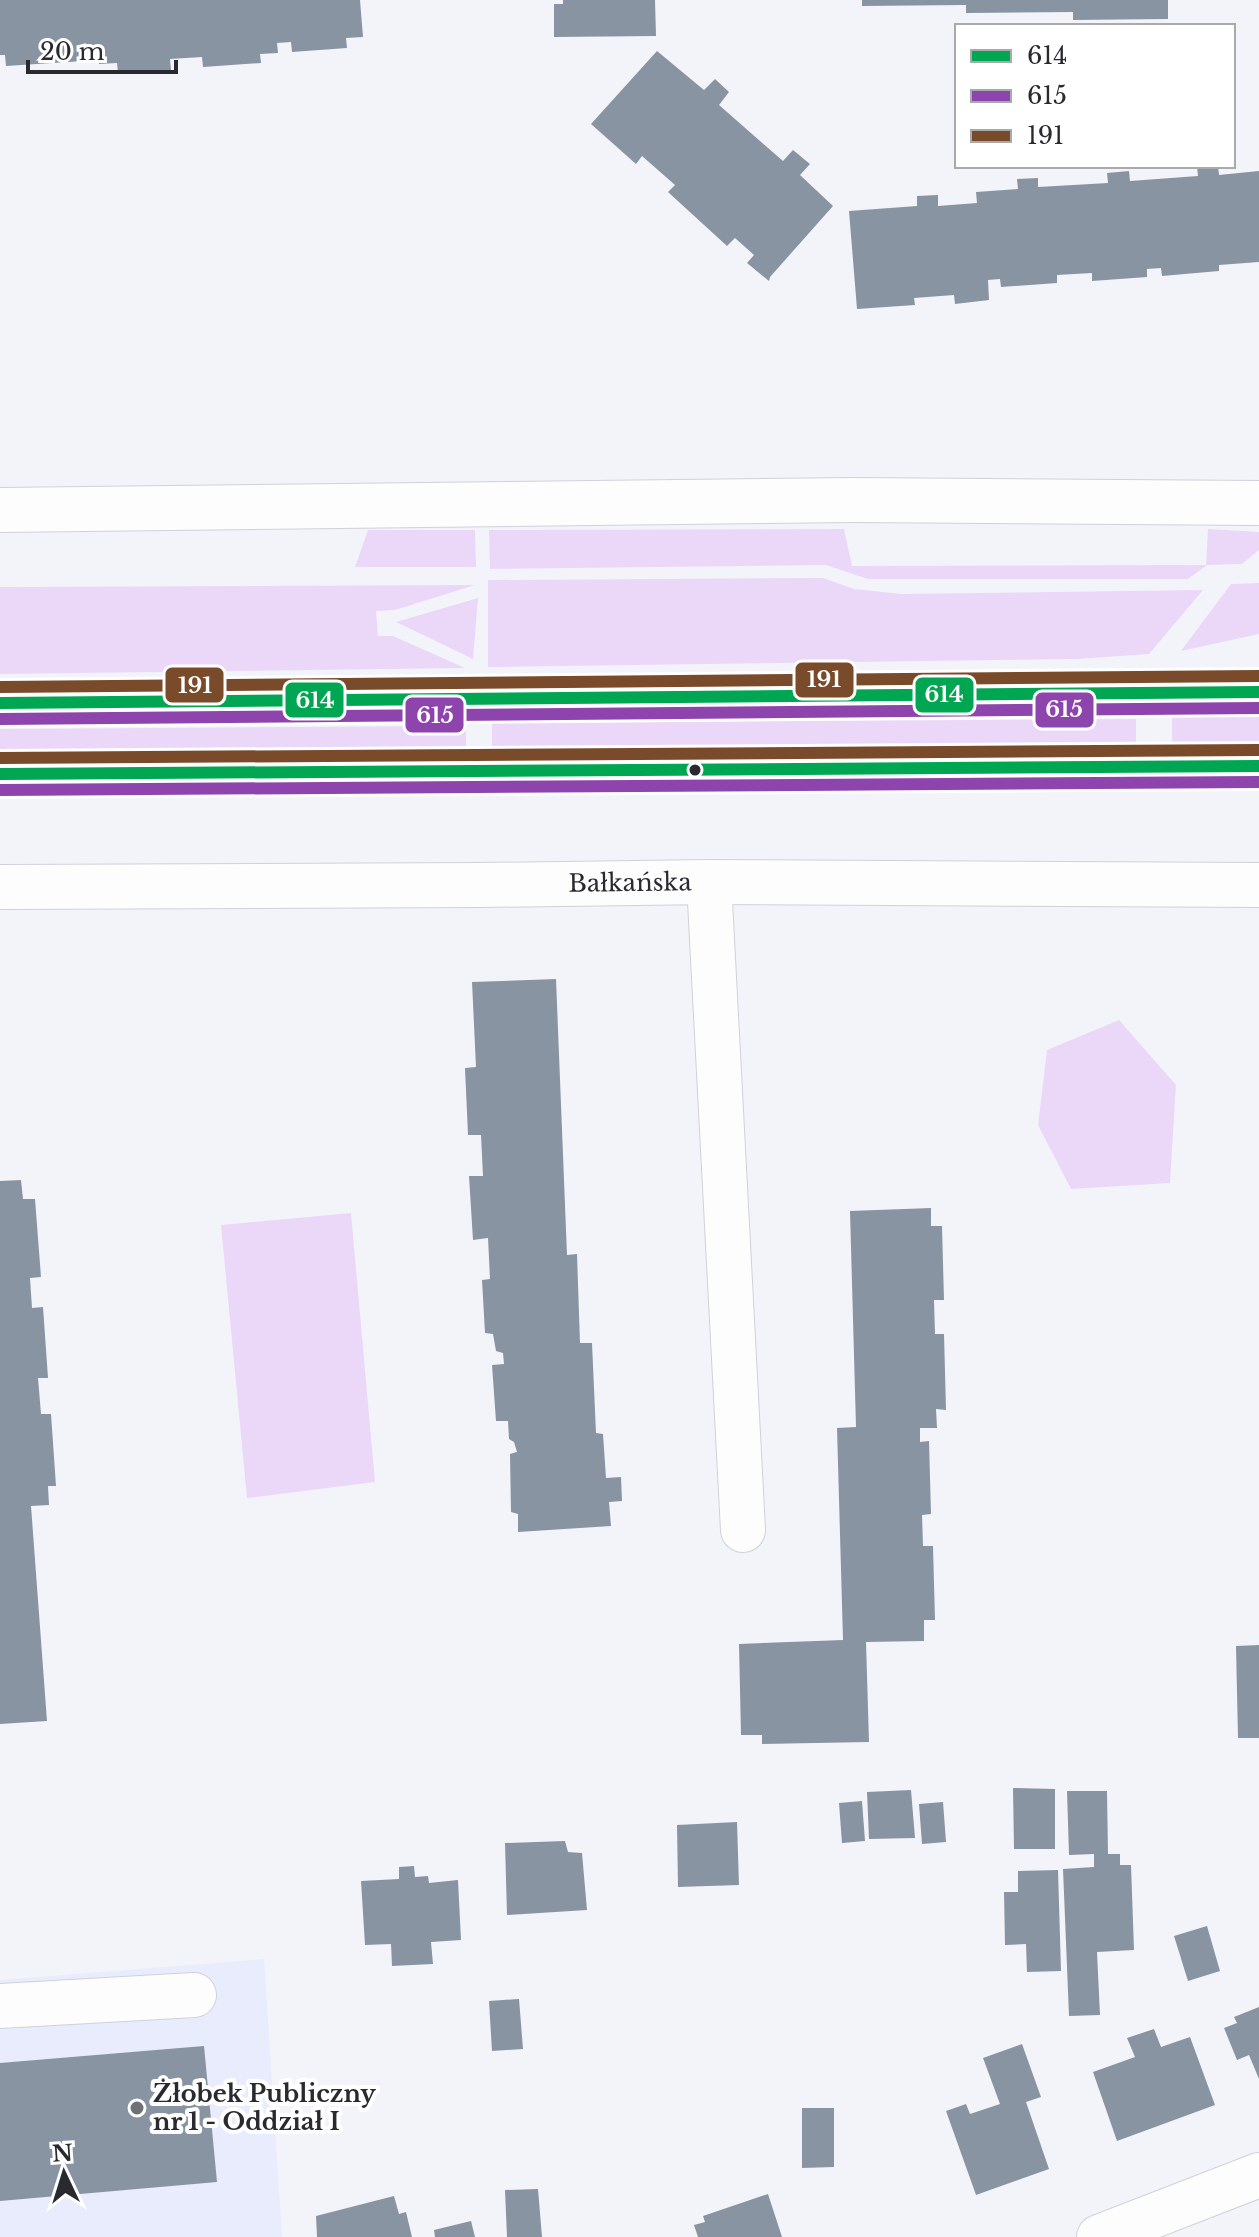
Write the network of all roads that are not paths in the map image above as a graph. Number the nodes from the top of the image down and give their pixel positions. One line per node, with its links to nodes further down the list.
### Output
1 (1259, 503): 2 (street)
2 (0, 510)
3 (1259, 692): 4 (street)
4 (0, 703)
5 (1259, 766): 6 (street)
6 (0, 774)
7 (709, 882): 8 (street, Bałkańska); 9 (street, Bałkańska); 10 (street)
8 (1259, 885)
9 (0, 887)
10 (743, 1530)
11 (194, 1995): 12 (street)
12 (0, 2006)
13 (1259, 2175): 14 (street)
14 (1099, 2237)

